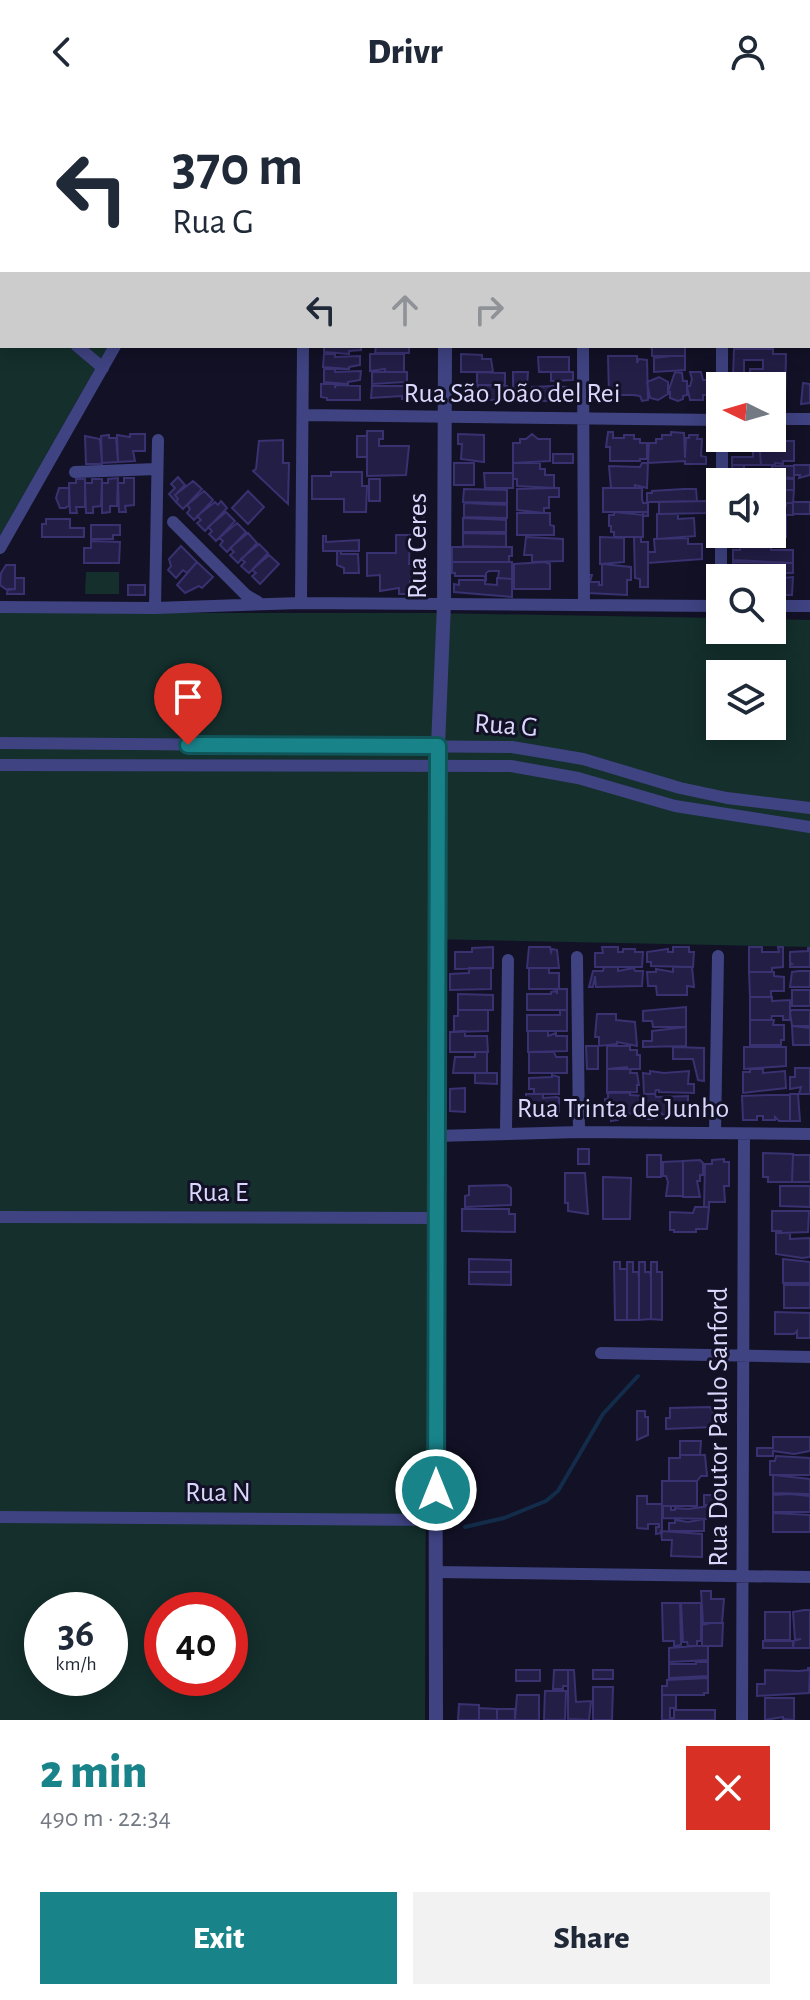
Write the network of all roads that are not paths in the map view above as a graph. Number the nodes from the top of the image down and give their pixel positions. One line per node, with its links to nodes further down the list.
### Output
1 (79, 348): 7 (street)
2 (114, 348): 7 (street)
3 (303, 348): 9 (street)
4 (445, 348): 10 (street, Rua Ceres)
5 (583, 348): 11 (street)
6 (722, 348): 8 (street)
7 (103, 368): 19 (street)
8 (722, 372)
9 (303, 415): 10 (street, Rua São João del Rei); 21 (street)
10 (445, 418): 11 (street, Rua São João del Rei); 22 (street, Rua Ceres)
11 (583, 418): 14 (street, Rua São João del Rei); 23 (street)
12 (786, 419): 13 (street)
13 (810, 419)
14 (706, 420)
15 (158, 440): 16 (street)
16 (157, 469): 17 (street); 28 (street)
17 (75, 472)
18 (173, 522): 20 (street)
19 (0, 548)
20 (258, 603): 21 (street); 28 (street)
21 (301, 603): 22 (street)
22 (444, 604): 23 (street); 30 (street, Rua Ceres)
23 (584, 605): 24 (street)
24 (706, 606)
25 (786, 606): 26 (street)
26 (810, 606)
27 (0, 607): 28 (street)
28 (155, 608)
29 (0, 743): 30 (street, Rua G)
30 (438, 746): 31 (street, Rua Ceres); 33 (street, Rua G)
31 (438, 764): 32 (street, Rua G); 34 (street, Rua G); 43 (street, Rua Ceres)
32 (0, 765)
33 (810, 808)
34 (810, 827)
35 (718, 956): 40 (street)
36 (577, 957): 39 (street)
37 (508, 960): 38 (street)
38 (506, 1132): 39 (street, Rua Trinta de Junho); 43 (street, Rua Trinta de Junho)
39 (579, 1132): 40 (street, Rua Trinta de Junho)
40 (715, 1133): 41 (street, Rua Trinta de Junho)
41 (744, 1134): 42 (street, Rua Trinta de Junho); 47 (street, Rua Doutor Paulo Sanford)
42 (810, 1134)
43 (435, 1136): 45 (street, Rua Ceres)
44 (0, 1217): 45 (street, Rua E)
45 (436, 1218): 50 (street, Rua Ceres)
46 (601, 1353): 47 (street)
47 (743, 1357): 48 (street); 52 (street, Rua Doutor Paulo Sanford)
48 (810, 1357)
49 (0, 1517): 50 (street, Rua N)
50 (436, 1520): 51 (street, Rua Ceres)
51 (435, 1572): 52 (street); 54 (street, Rua Ceres)
52 (743, 1576): 53 (street); 55 (street, Rua Doutor Paulo Sanford)
53 (810, 1577)
54 (436, 1720)
55 (742, 1720)

